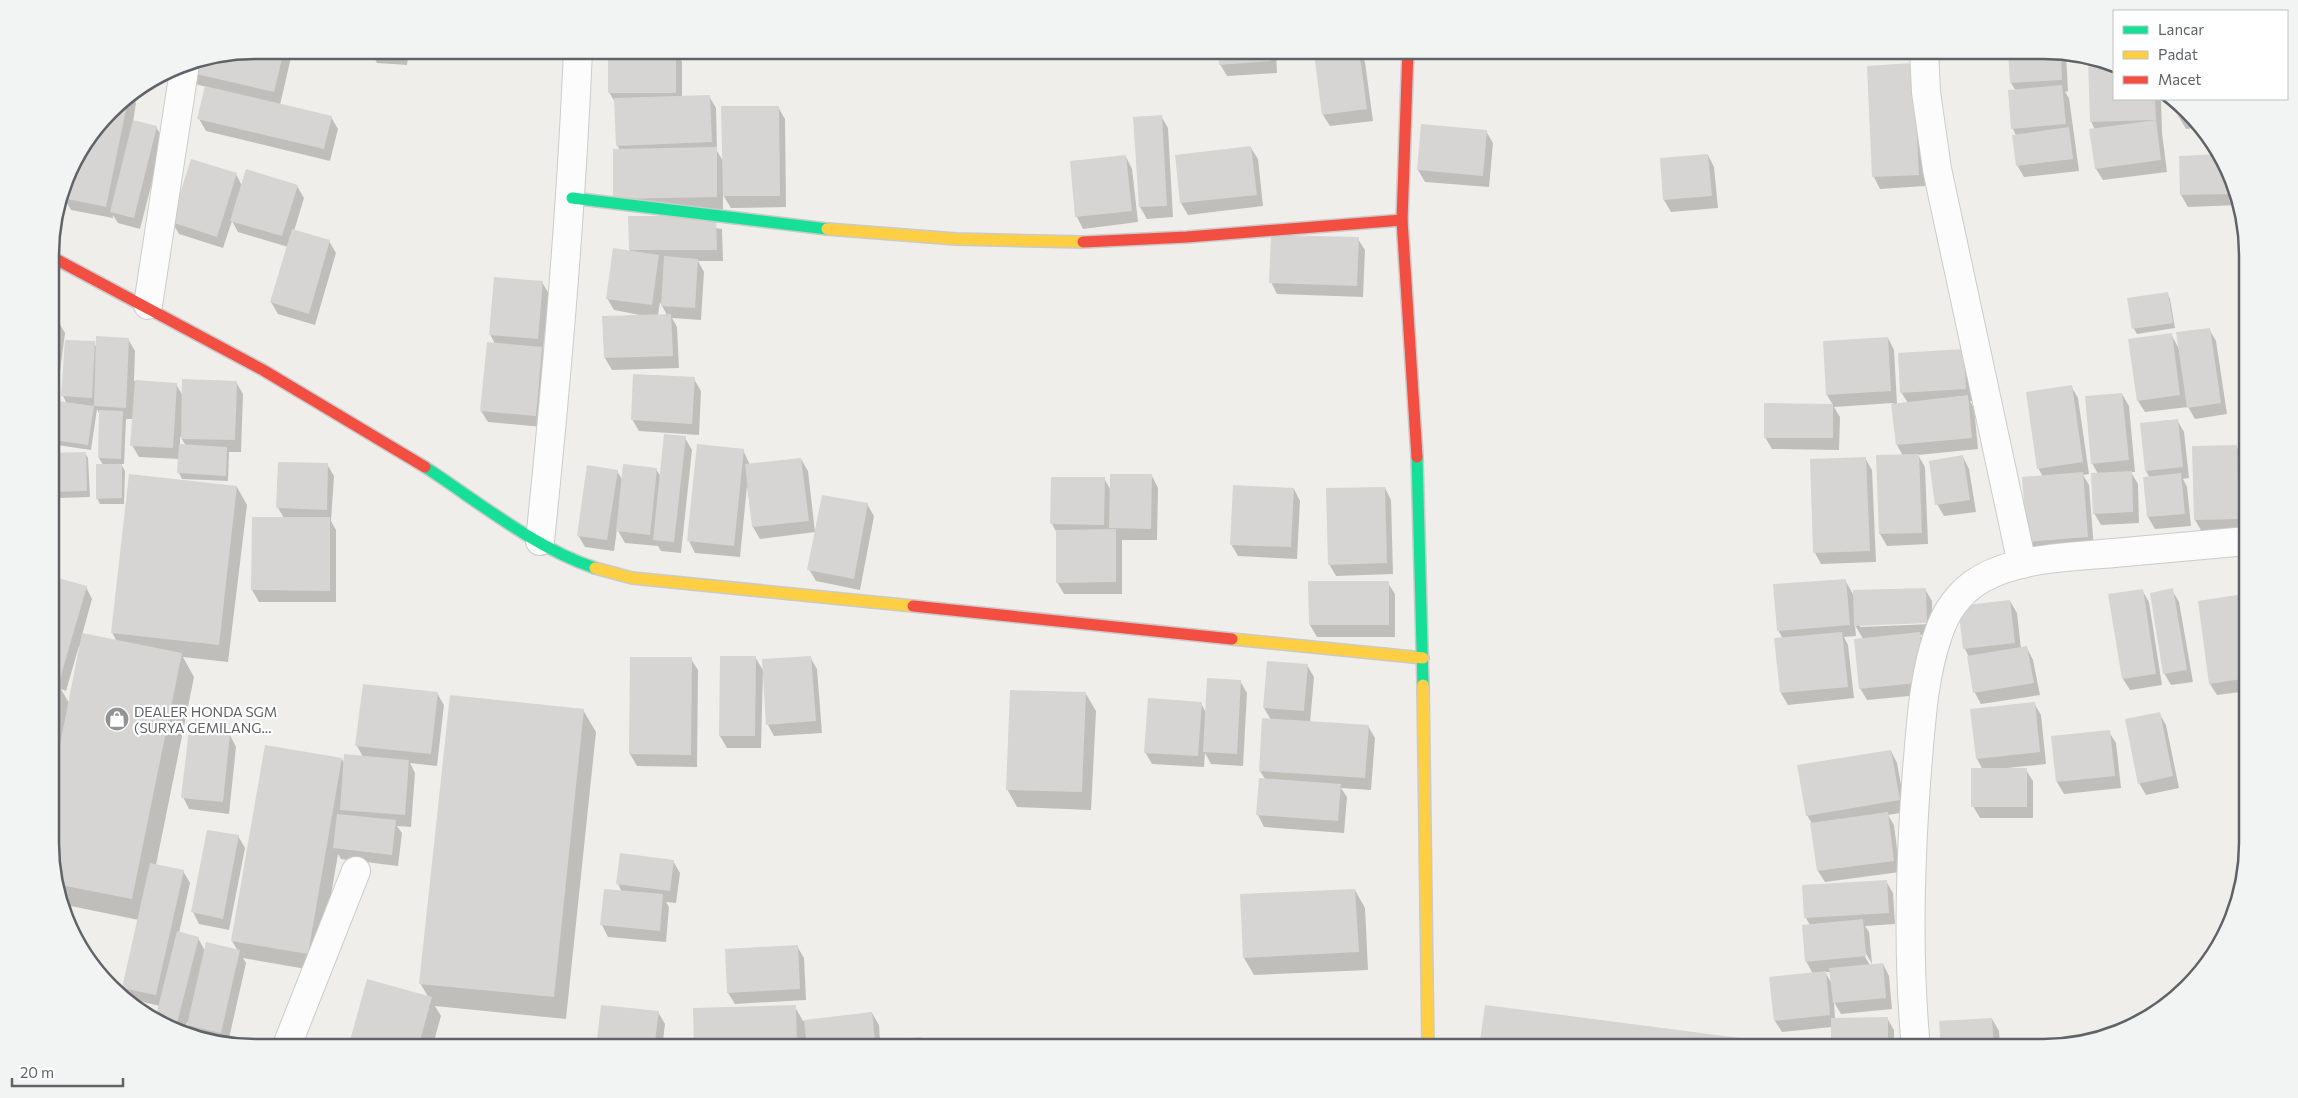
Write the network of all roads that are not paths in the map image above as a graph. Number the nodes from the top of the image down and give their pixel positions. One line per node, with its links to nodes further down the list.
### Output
1 (578, 59): 5 (street)
2 (1408, 59): 6 (street)
3 (1924, 59): 11 (street)
4 (184, 72): 8 (street)
5 (572, 198): 6 (street); 9 (street)
6 (1402, 220): 12 (street)
7 (59, 260): 8 (street)
8 (148, 305): 9 (street)
9 (540, 541): 12 (street)
10 (2239, 542): 11 (street)
11 (2022, 564): 16 (street)
12 (1423, 658): 15 (street)
13 (356, 871): 14 (street)
14 (290, 1039)
15 (1428, 1039)
16 (1916, 1039)

